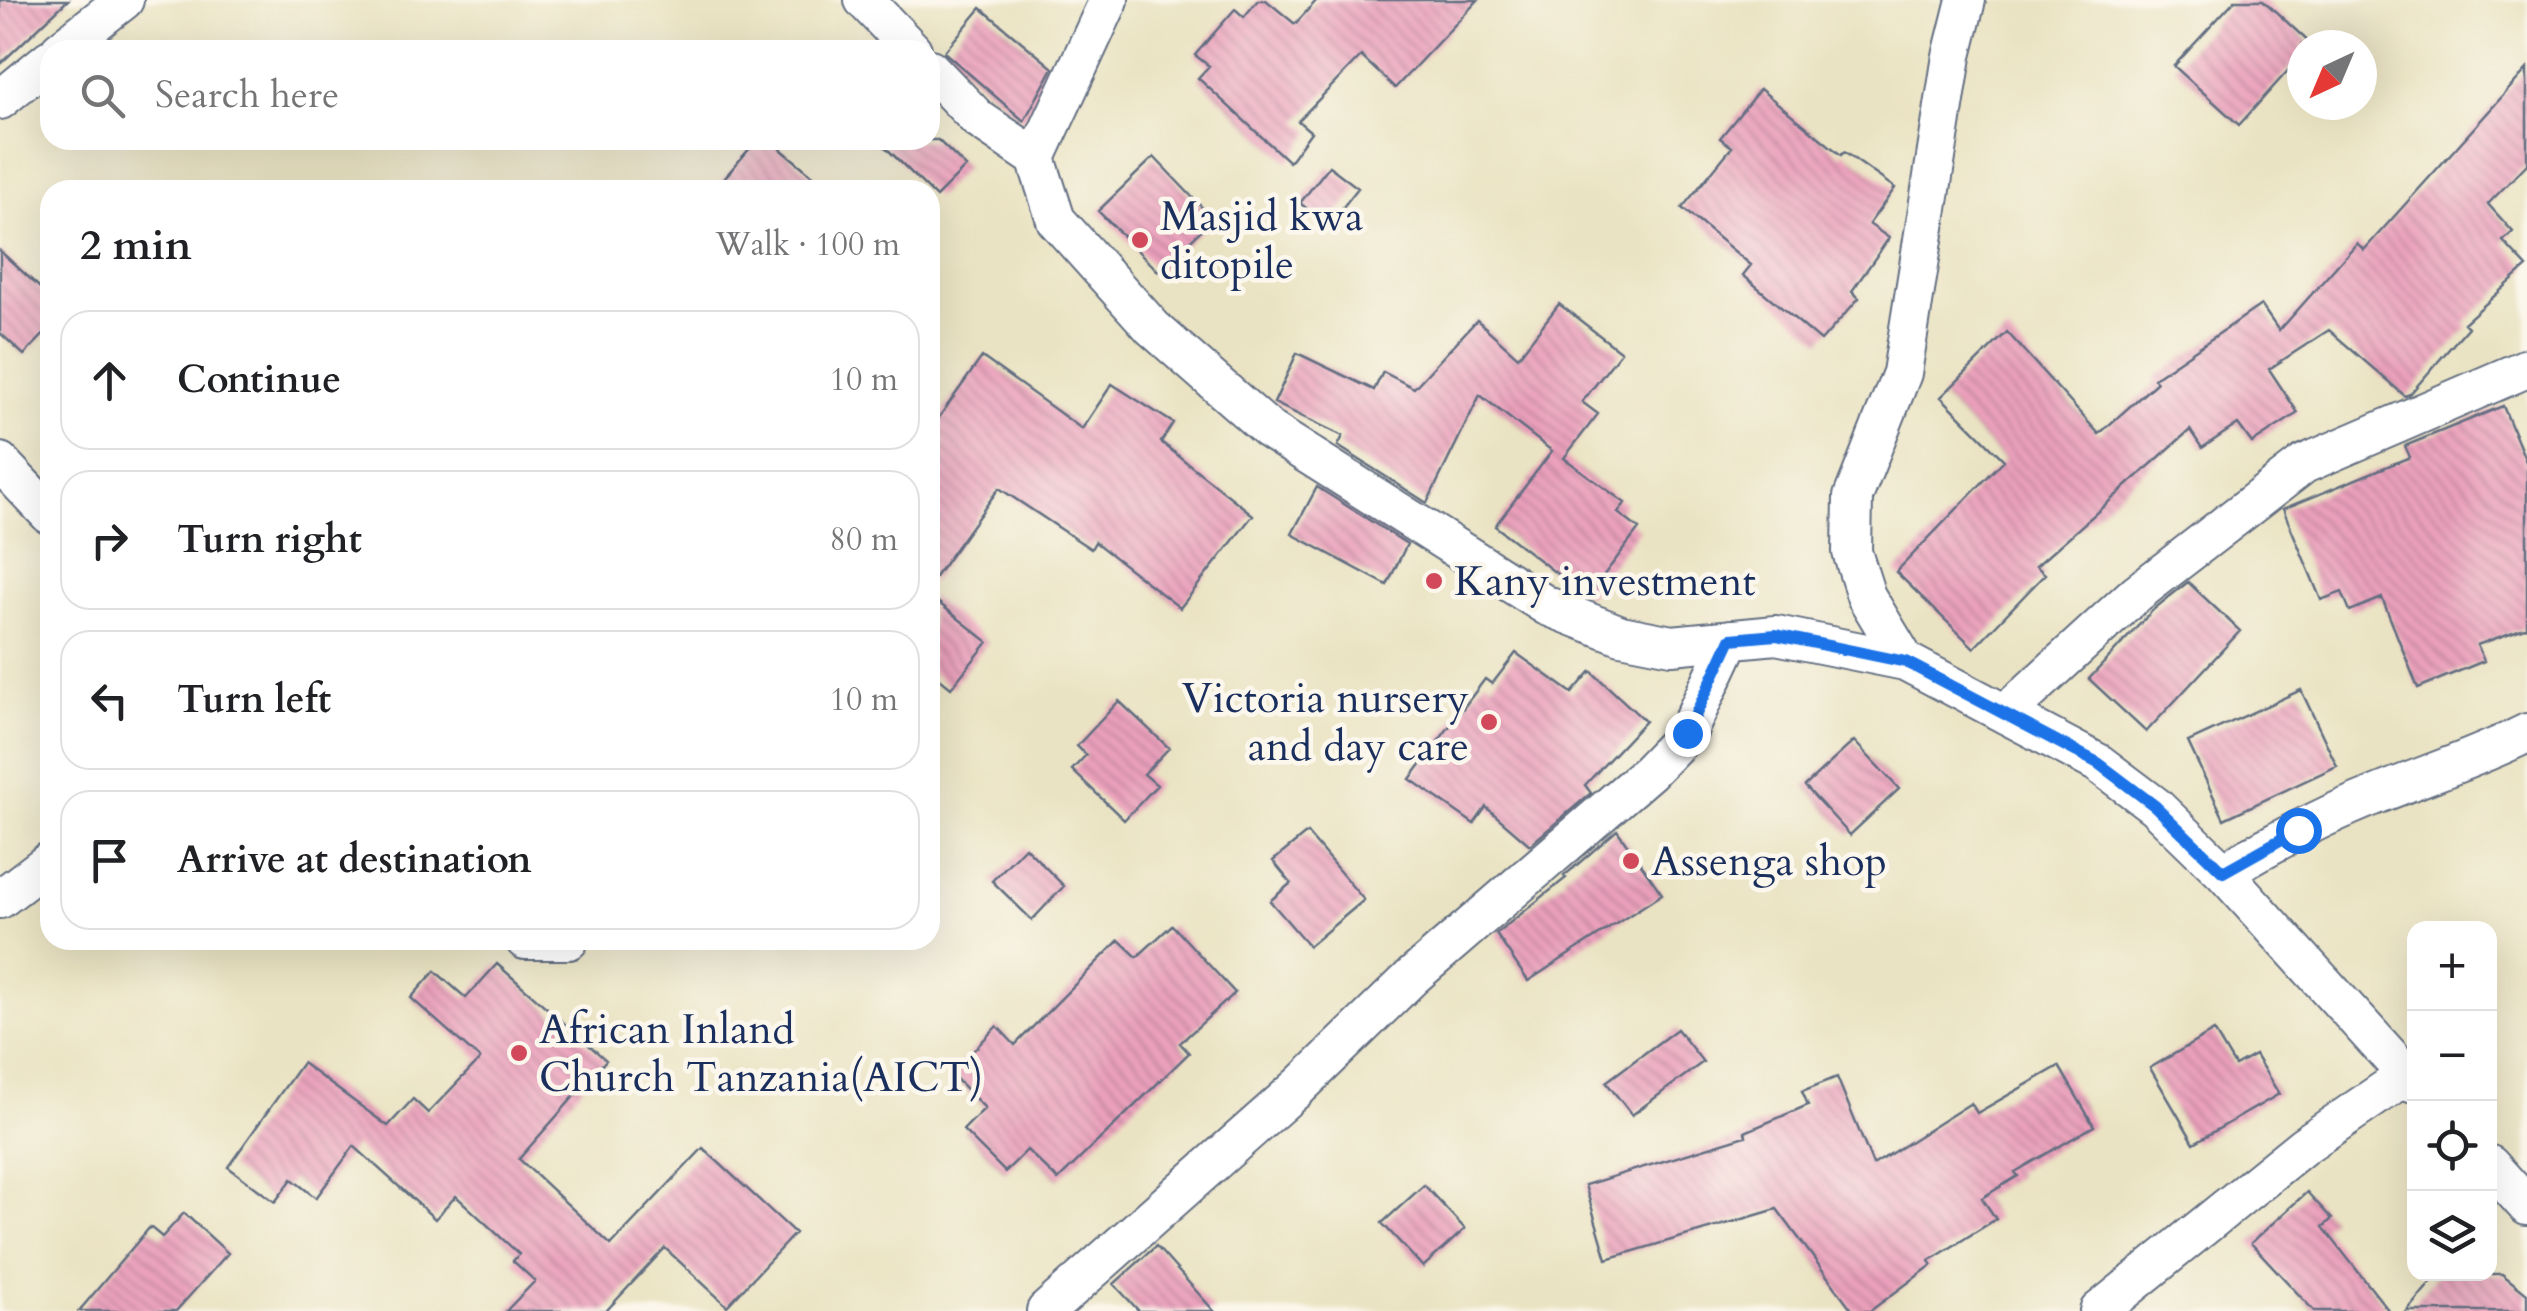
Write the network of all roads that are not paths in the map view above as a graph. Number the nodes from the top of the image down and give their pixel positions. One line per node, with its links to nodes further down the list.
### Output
1 (124, 0): 5 (street)
2 (864, 0): 6 (street)
3 (1110, 0): 10 (street)
4 (1966, 0): 15 (street)
5 (73, 40)
6 (902, 40)
7 (40, 66): 9 (street)
8 (940, 80): 10 (street)
9 (0, 100)
10 (1036, 158): 14 (street)
11 (2527, 368): 16 (street)
12 (0, 462): 13 (street)
13 (40, 504)
14 (1731, 639): 15 (street); 25 (street)
15 (1906, 662): 16 (street)
16 (2005, 714): 19 (street)
17 (2527, 733): 19 (street)
18 (40, 868): 20 (street)
19 (2223, 872): 21 (street)
20 (0, 898)
21 (2407, 1075)
22 (2407, 1081): 26 (street)
23 (2497, 1173): 24 (street)
24 (2527, 1206)
25 (1046, 1311)
26 (2098, 1311)

